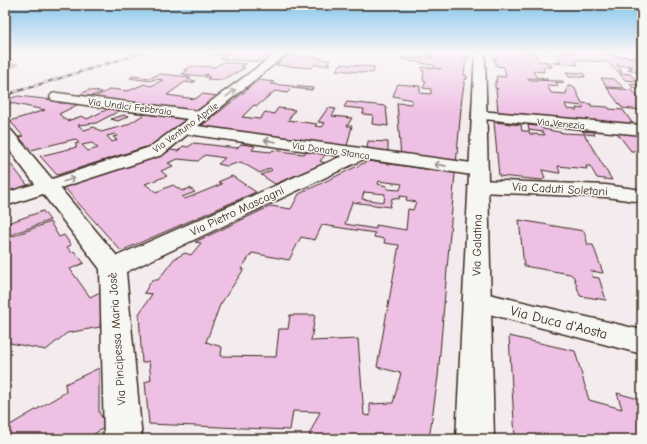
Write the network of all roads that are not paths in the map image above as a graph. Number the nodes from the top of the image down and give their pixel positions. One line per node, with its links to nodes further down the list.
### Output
1 (257, 73): 5 (street, Via Ventuno Aprile, one-way to 1)
2 (480, 73): 4 (street, Via Galatina)
3 (57, 97): 5 (street, Via Undici Febbraio)
4 (479, 115): 7 (street, Via Venezia); 10 (street, Via Galatina)
5 (202, 116): 6 (street, Via Ventuno Aprile)
6 (184, 129): 9 (street, Via Donato Stanca, one-way to 6); 11 (street, Via Ventuno Aprile, one-way to 6)
7 (642, 130)
8 (5, 133): 11 (street, Via Pincipessa Maria Josè)
9 (361, 154): 10 (street, Via Donato Stanca, one-way to 9); 14 (street, Via Pietro Mascagni)
10 (478, 178): 12 (street, Via Caduti Soletani); 15 (street, Via Galatina)
11 (47, 187): 13 (street, Via Ventuno Aprile); 14 (street, Via Pincipessa Maria Josè)
12 (642, 196)
13 (5, 200)
14 (113, 268): 17 (street, Via Pincipessa Maria Josè)
15 (476, 301): 16 (street, Via Duca d'Aosta); 18 (street, Via Galatina)
16 (642, 342)
17 (123, 439)
18 (475, 439)

